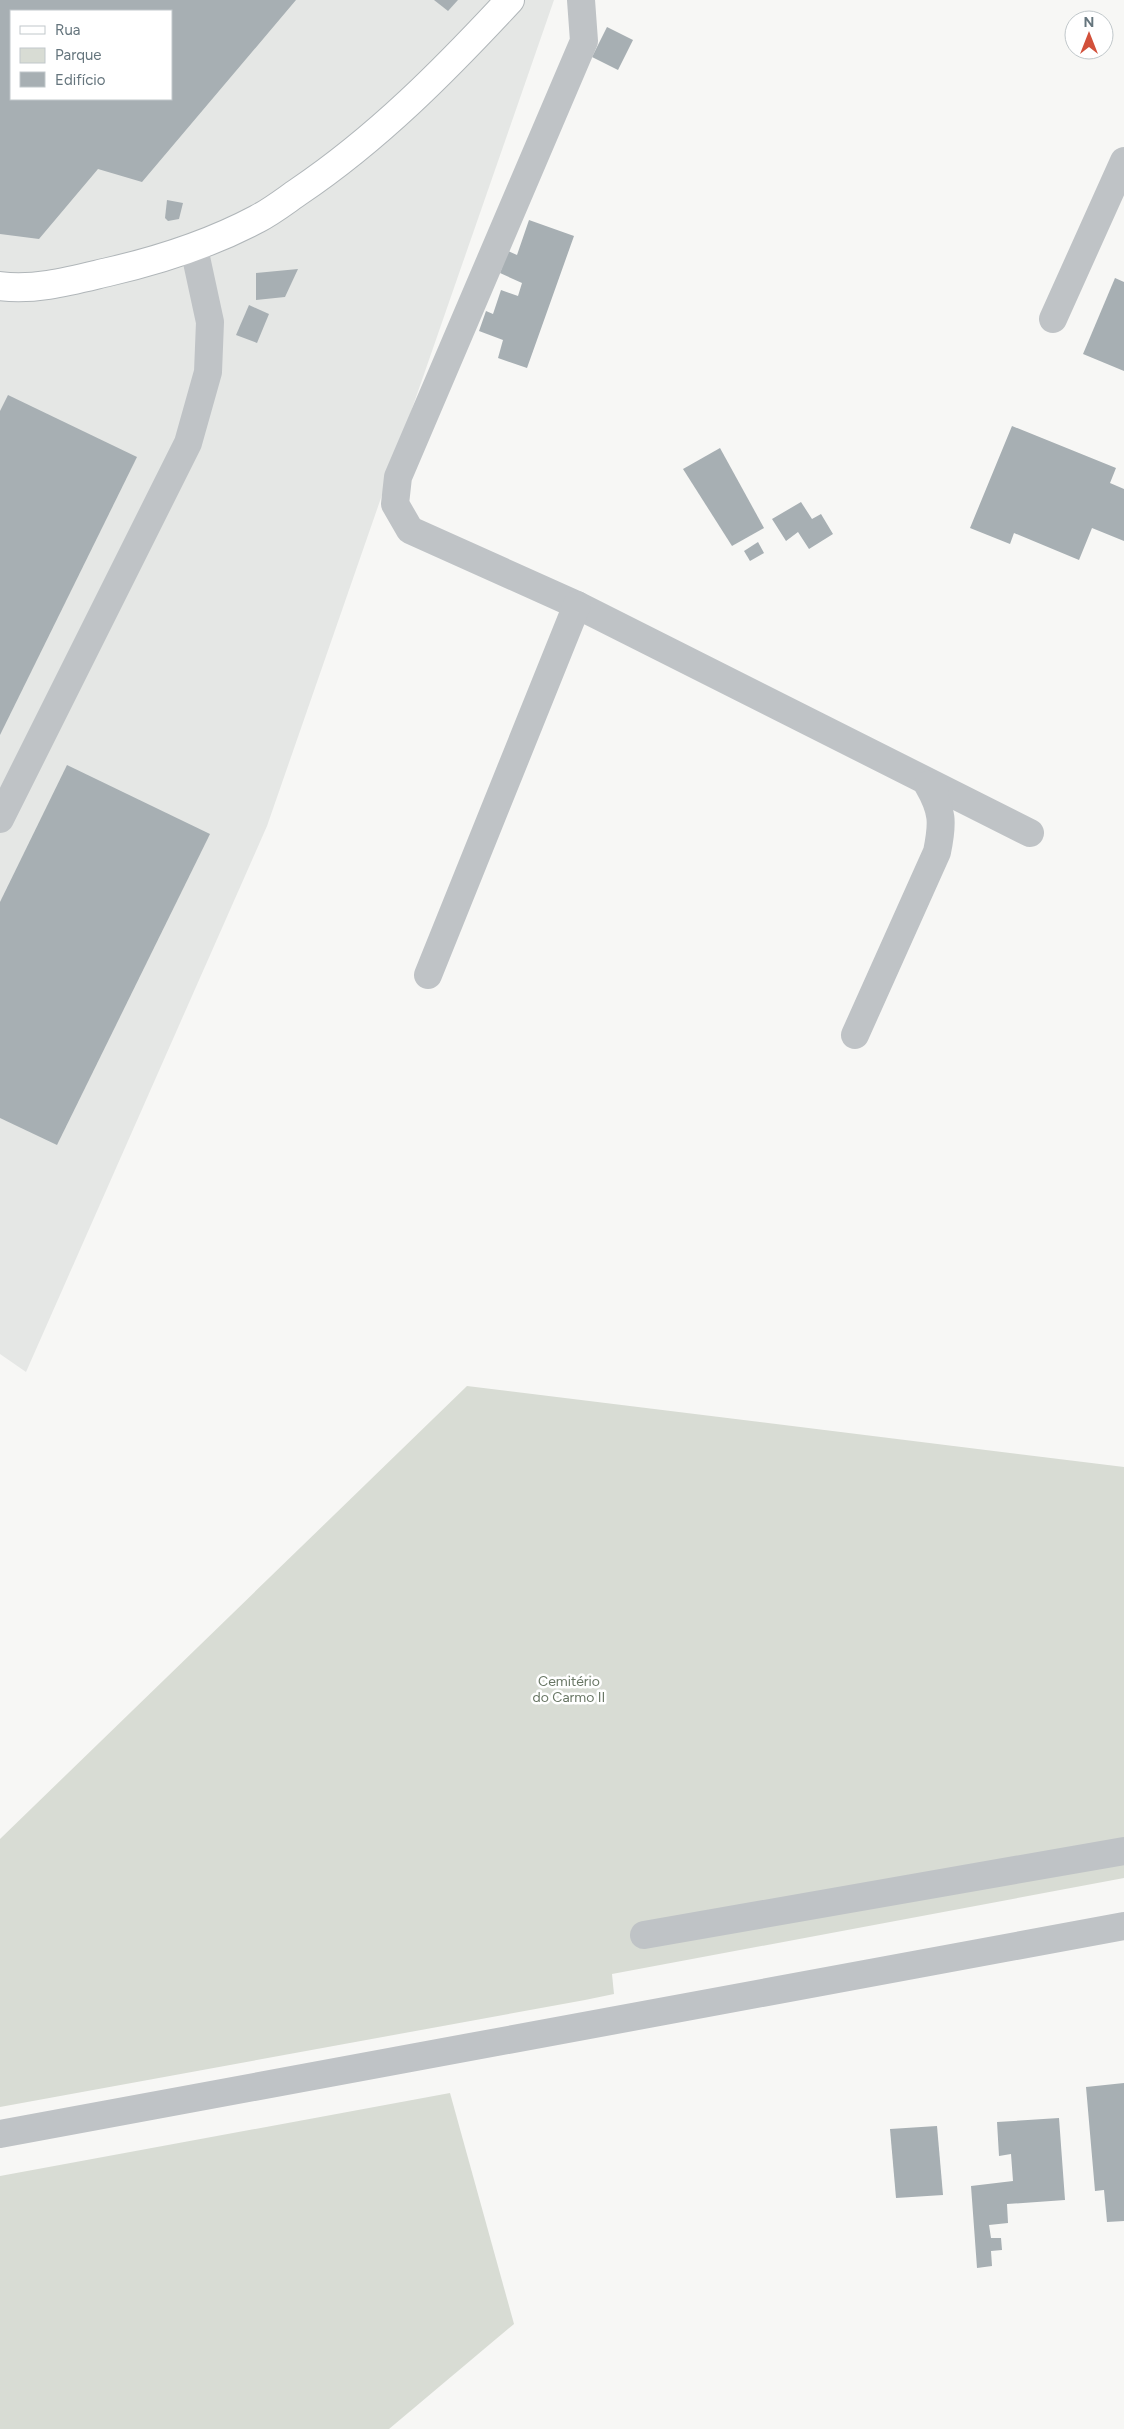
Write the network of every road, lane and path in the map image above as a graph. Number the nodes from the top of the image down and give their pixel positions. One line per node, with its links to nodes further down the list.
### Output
1 (510, 0): 4 (main road)
2 (581, 0): 7 (street)
3 (1124, 161): 6 (street)
4 (194, 248): 5 (main road); 8 (street)
5 (0, 286)
6 (1053, 319)
7 (577, 605): 9 (street); 10 (street)
8 (0, 819)
9 (428, 975)
10 (855, 1035)
11 (1124, 1852): 13 (street)
12 (1124, 1926): 14 (street)
13 (644, 1935)
14 (0, 2134)

